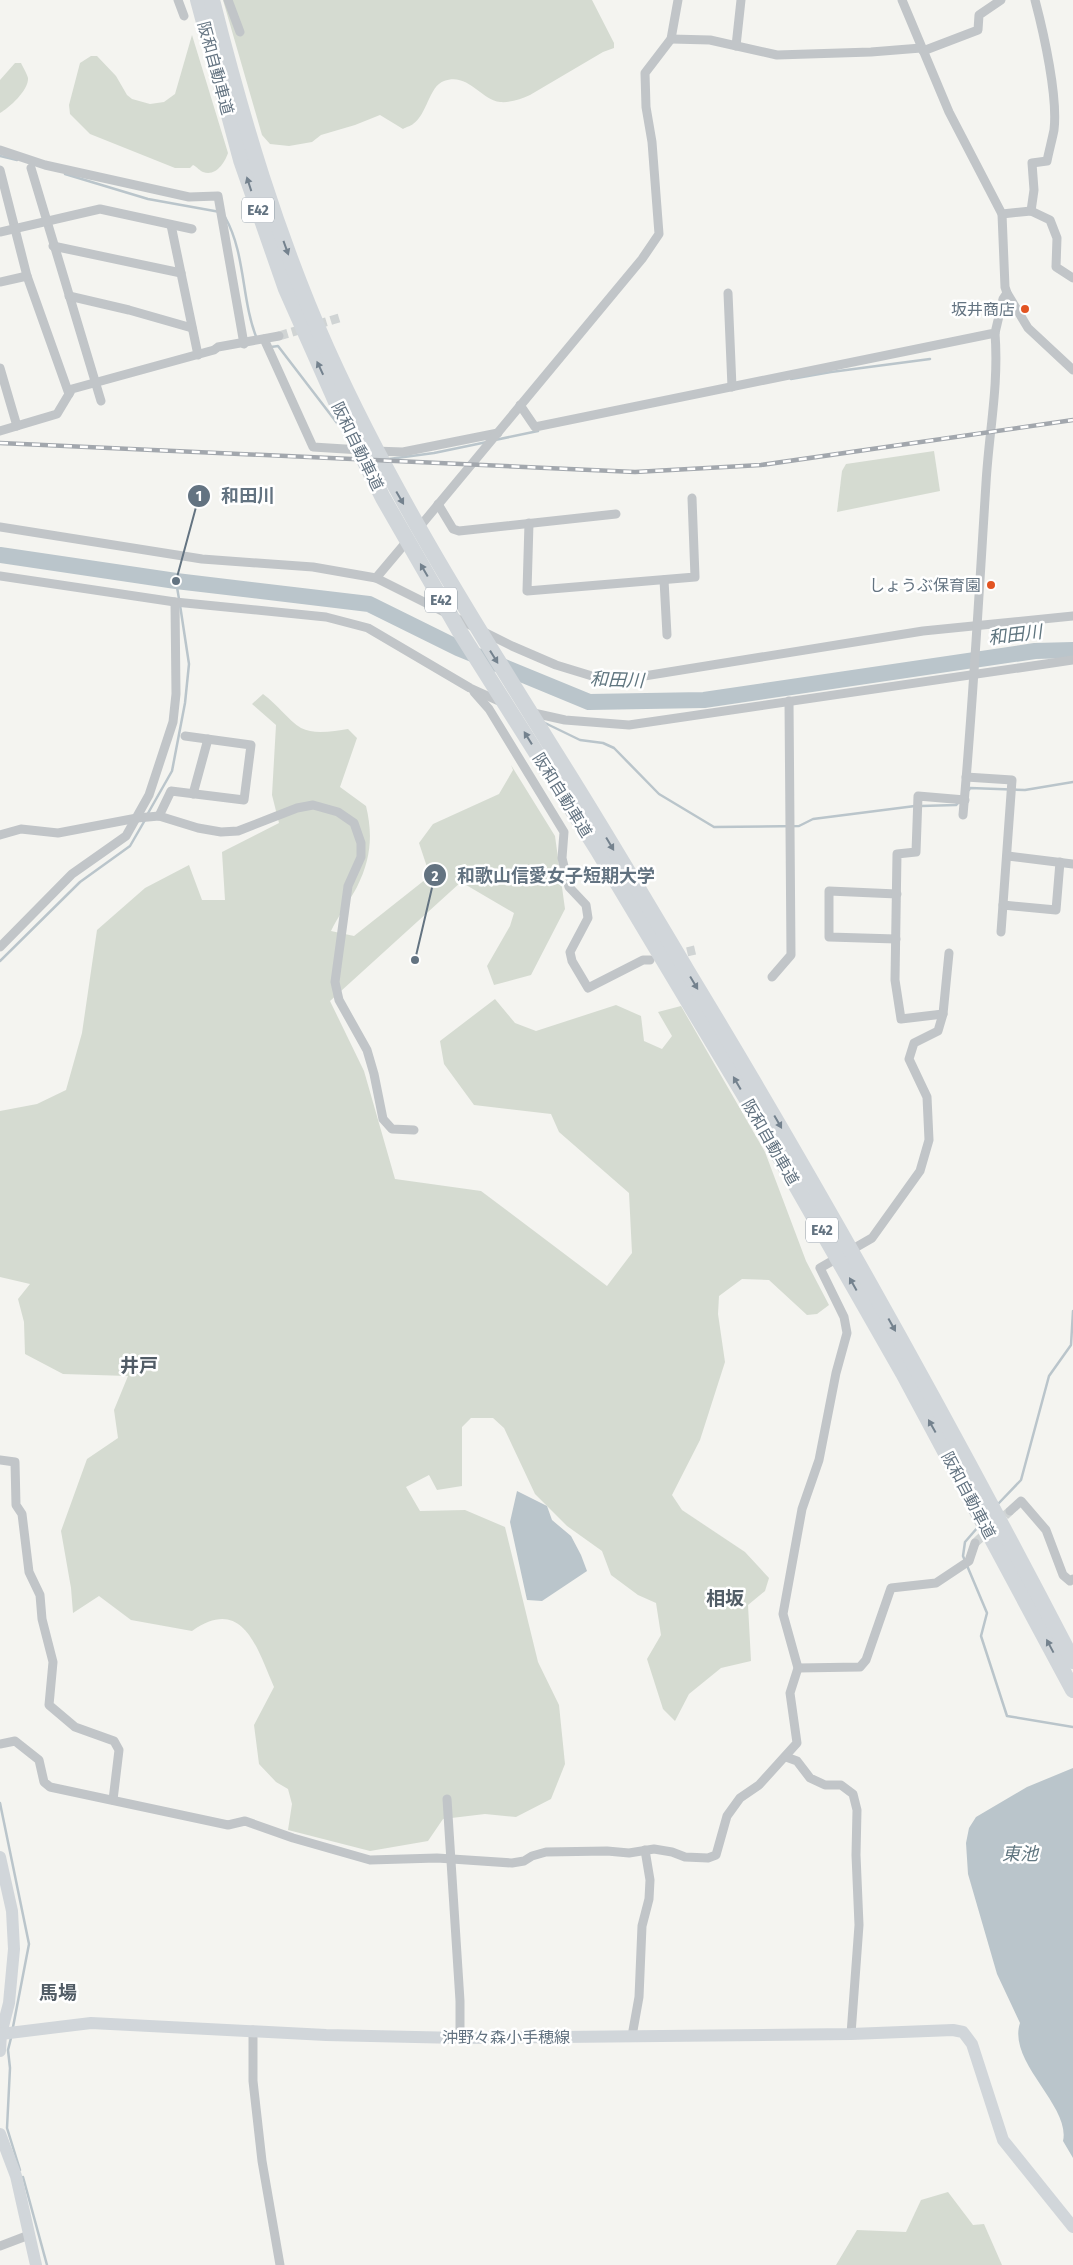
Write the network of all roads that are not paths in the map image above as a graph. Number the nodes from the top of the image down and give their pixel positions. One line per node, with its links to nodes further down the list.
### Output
1 (178, 0): 9 (street)
2 (228, 0): 10 (street)
3 (678, 0): 11 (street)
4 (741, 0): 12 (street)
5 (902, 0): 13 (street)
6 (1001, 0): 13 (street)
7 (1036, 0): 18 (street)
8 (202, 1): 67 (highway, 阪和自動車道 / E42)
9 (184, 16)
10 (240, 32)
11 (671, 40): 12 (street); 45 (street)
12 (736, 46): 13 (street)
13 (922, 49): 19 (street)
14 (0, 150): 37 (street)
15 (31, 168): 20 (street)
16 (0, 170): 17 (street)
17 (2, 187): 22 (street)
18 (1032, 210): 19 (street); 28 (street)
19 (1002, 214): 31 (street)
20 (46, 222): 21 (street); 22 (street); 25 (street)
21 (171, 225): 23 (street); 26 (street)
22 (15, 229): 24 (street); 27 (street)
23 (192, 229)
24 (0, 232)
25 (54, 246): 26 (street); 32 (street)
26 (181, 273): 33 (street)
27 (27, 276): 29 (street); 43 (street)
28 (1073, 278)
29 (0, 282)
30 (728, 293): 42 (street)
31 (1007, 293): 34 (street); 40 (street)
32 (69, 296): 33 (street); 41 (street)
33 (192, 328): 38 (street)
34 (995, 333): 42 (street); 59 (street)
35 (279, 336): 36 (street)
36 (264, 339): 37 (street); 48 (street)
37 (244, 344): 38 (street)
38 (198, 354): 41 (street)
39 (0, 368): 46 (street)
40 (1073, 370)
41 (95, 382): 43 (street); 44 (street)
42 (732, 387): 45 (street)
43 (69, 394): 46 (street)
44 (102, 401)
45 (520, 405): 48 (street)
46 (17, 426): 47 (street)
47 (0, 431)
48 (498, 433): 50 (street)
49 (692, 498): 56 (street)
50 (438, 504): 52 (street); 55 (street)
51 (616, 514): 52 (street)
52 (529, 524): 56 (street)
53 (0, 527): 55 (street)
54 (0, 576): 57 (street)
55 (376, 578): 59 (street)
56 (664, 580): 60 (street)
57 (175, 602): 63 (street); 73 (street)
58 (1073, 616): 59 (street)
59 (977, 626): 62 (street)
60 (667, 634)
61 (1073, 660): 62 (street)
62 (974, 673): 64 (street); 68 (street)
63 (470, 688): 64 (street); 84 (street)
64 (789, 701): 85 (street)
65 (185, 736): 66 (street)
66 (208, 739): 69 (street); 69 (street)
67 (560, 776): 92 (highway, 阪和自動車道 / E42, one-way to 92); 94 (highway, 阪和自動車道 / E42, one-way to 67)
68 (966, 776): 70 (street); 75 (street)
69 (193, 794): 72 (street)
70 (965, 800): 71 (street); 78 (street)
71 (963, 815)
72 (159, 816): 73 (street); 87 (street)
73 (137, 818): 74 (street); 82 (street)
74 (0, 835)
75 (1008, 856): 76 (street); 79 (street)
76 (1060, 862): 77 (street); 79 (street)
77 (1073, 864)
78 (897, 894): 81 (street); 81 (street)
79 (1004, 905): 80 (street)
80 (1001, 932)
81 (896, 939): 86 (street)
82 (0, 947)
83 (949, 953): 86 (street)
84 (650, 960)
85 (772, 977)
86 (943, 1014): 93 (street)
87 (414, 1130)
88 (0, 1460): 98 (street)
89 (1010, 1511): 91 (street)
90 (975, 1543): 93 (street)
91 (1073, 1579)
92 (1073, 1661)
93 (798, 1668): 96 (street)
94 (1073, 1690)
95 (0, 1744): 98 (street)
96 (786, 1757): 99 (street); 104 (street)
97 (447, 1799): 101 (street)
98 (113, 1800): 101 (street)
99 (645, 1850): 101 (street); 105 (street)
100 (0, 1857): 103 (main road)
101 (452, 1859): 106 (street)
102 (253, 2030): 103 (main road, 沖野々森小手穂線); 106 (main road, 沖野々森小手穂線); 113 (street)
103 (1, 2034): 107 (main road)
104 (851, 2034): 105 (main road, 沖野々森小手穂線); 109 (main road, 沖野々森小手穂線)
105 (632, 2036): 106 (main road, 沖野々森小手穂線)
106 (460, 2038)
107 (0, 2051)
108 (0, 2134): 110 (main road)
109 (1073, 2227)
110 (30, 2235): 111 (street); 112 (main road)
111 (0, 2246)
112 (36, 2265)
113 (280, 2265)

